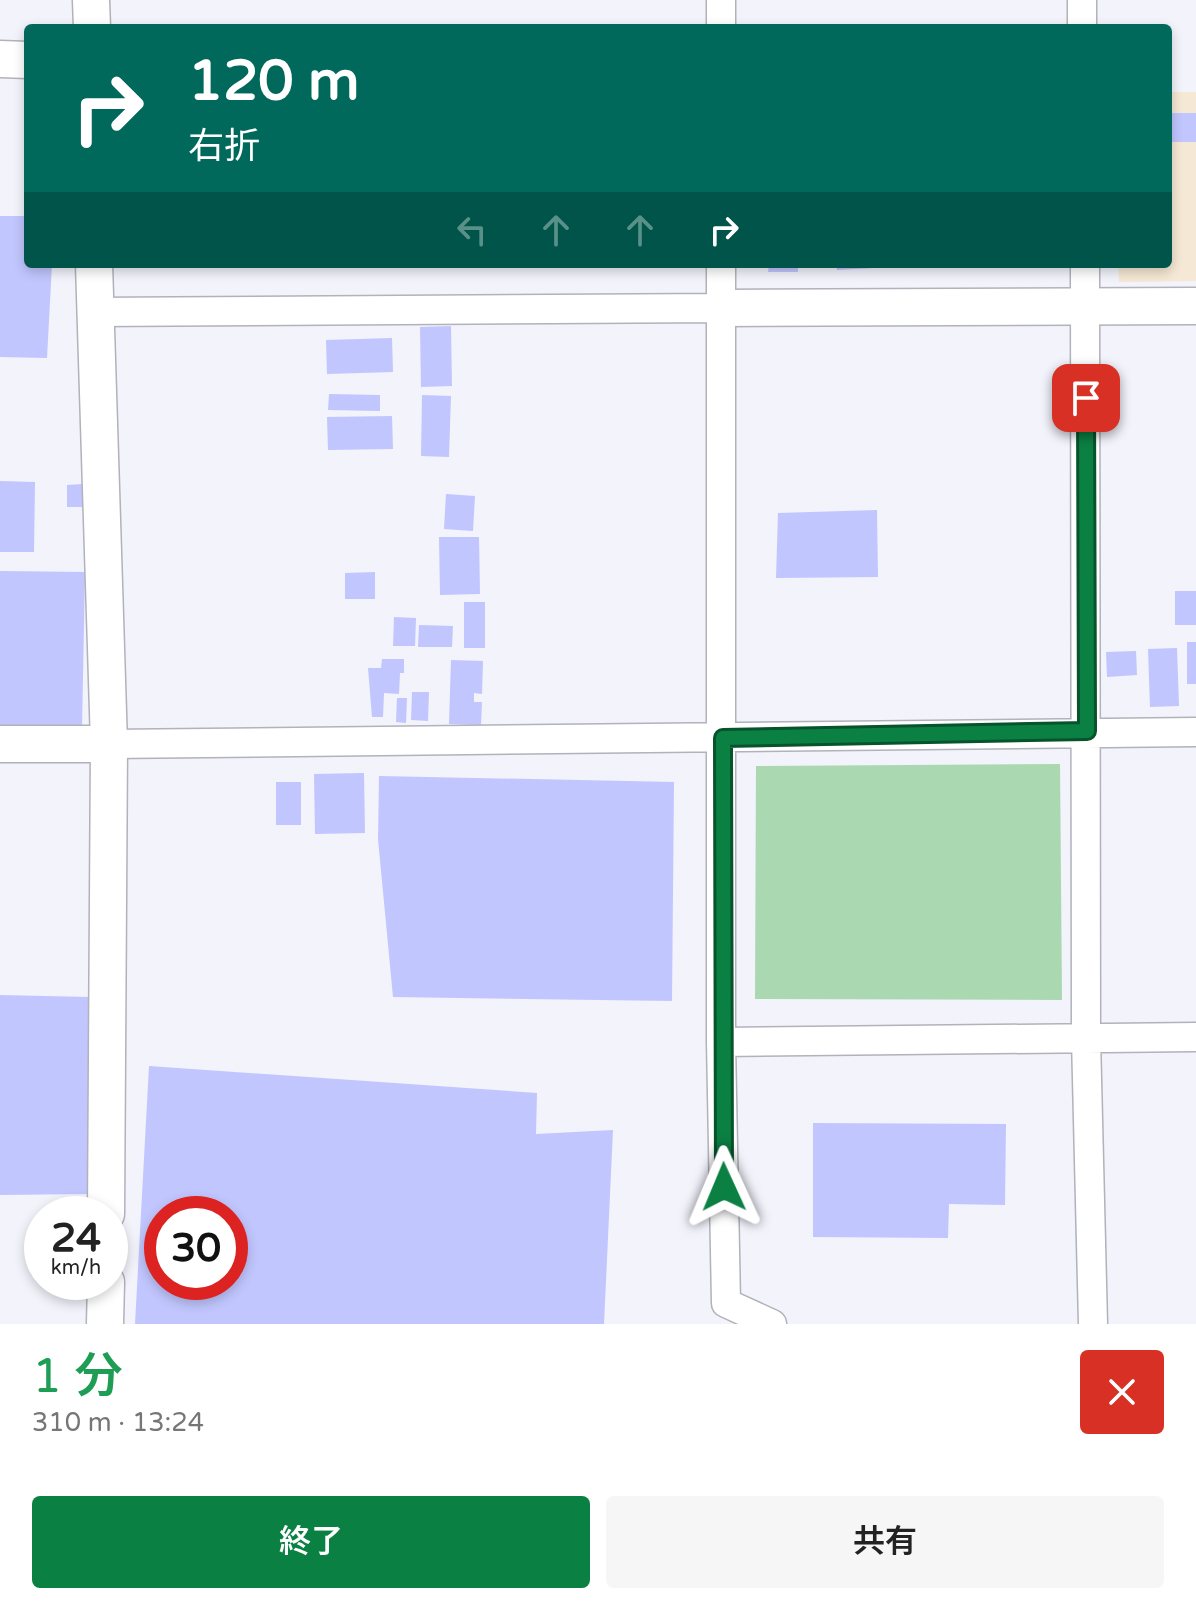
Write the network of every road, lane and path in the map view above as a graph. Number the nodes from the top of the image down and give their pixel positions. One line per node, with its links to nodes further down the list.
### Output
1 (91, 0): 4 (street)
2 (721, 0): 5 (street)
3 (1082, 0): 6 (street)
4 (92, 24)
5 (721, 24)
6 (1082, 24)
7 (0, 59): 8 (street)
8 (24, 60)
9 (94, 268): 15 (street)
10 (721, 268): 14 (street)
11 (1085, 268): 13 (street)
12 (1196, 306): 13 (street)
13 (1085, 307): 14 (street); 16 (street)
14 (721, 308): 15 (street); 18 (street)
15 (94, 312): 20 (street)
16 (1087, 731): 17 (street); 18 (street); 22 (street)
17 (1196, 732)
18 (723, 738): 20 (street); 23 (street)
19 (0, 744): 20 (street)
20 (109, 744): 24 (street)
21 (1196, 1037): 22 (street)
22 (1086, 1038): 23 (street); 28 (street)
23 (721, 1042): 27 (street)
24 (106, 1196)
25 (106, 1300): 26 (street)
26 (105, 1324)
27 (772, 1324)
28 (1093, 1324)

